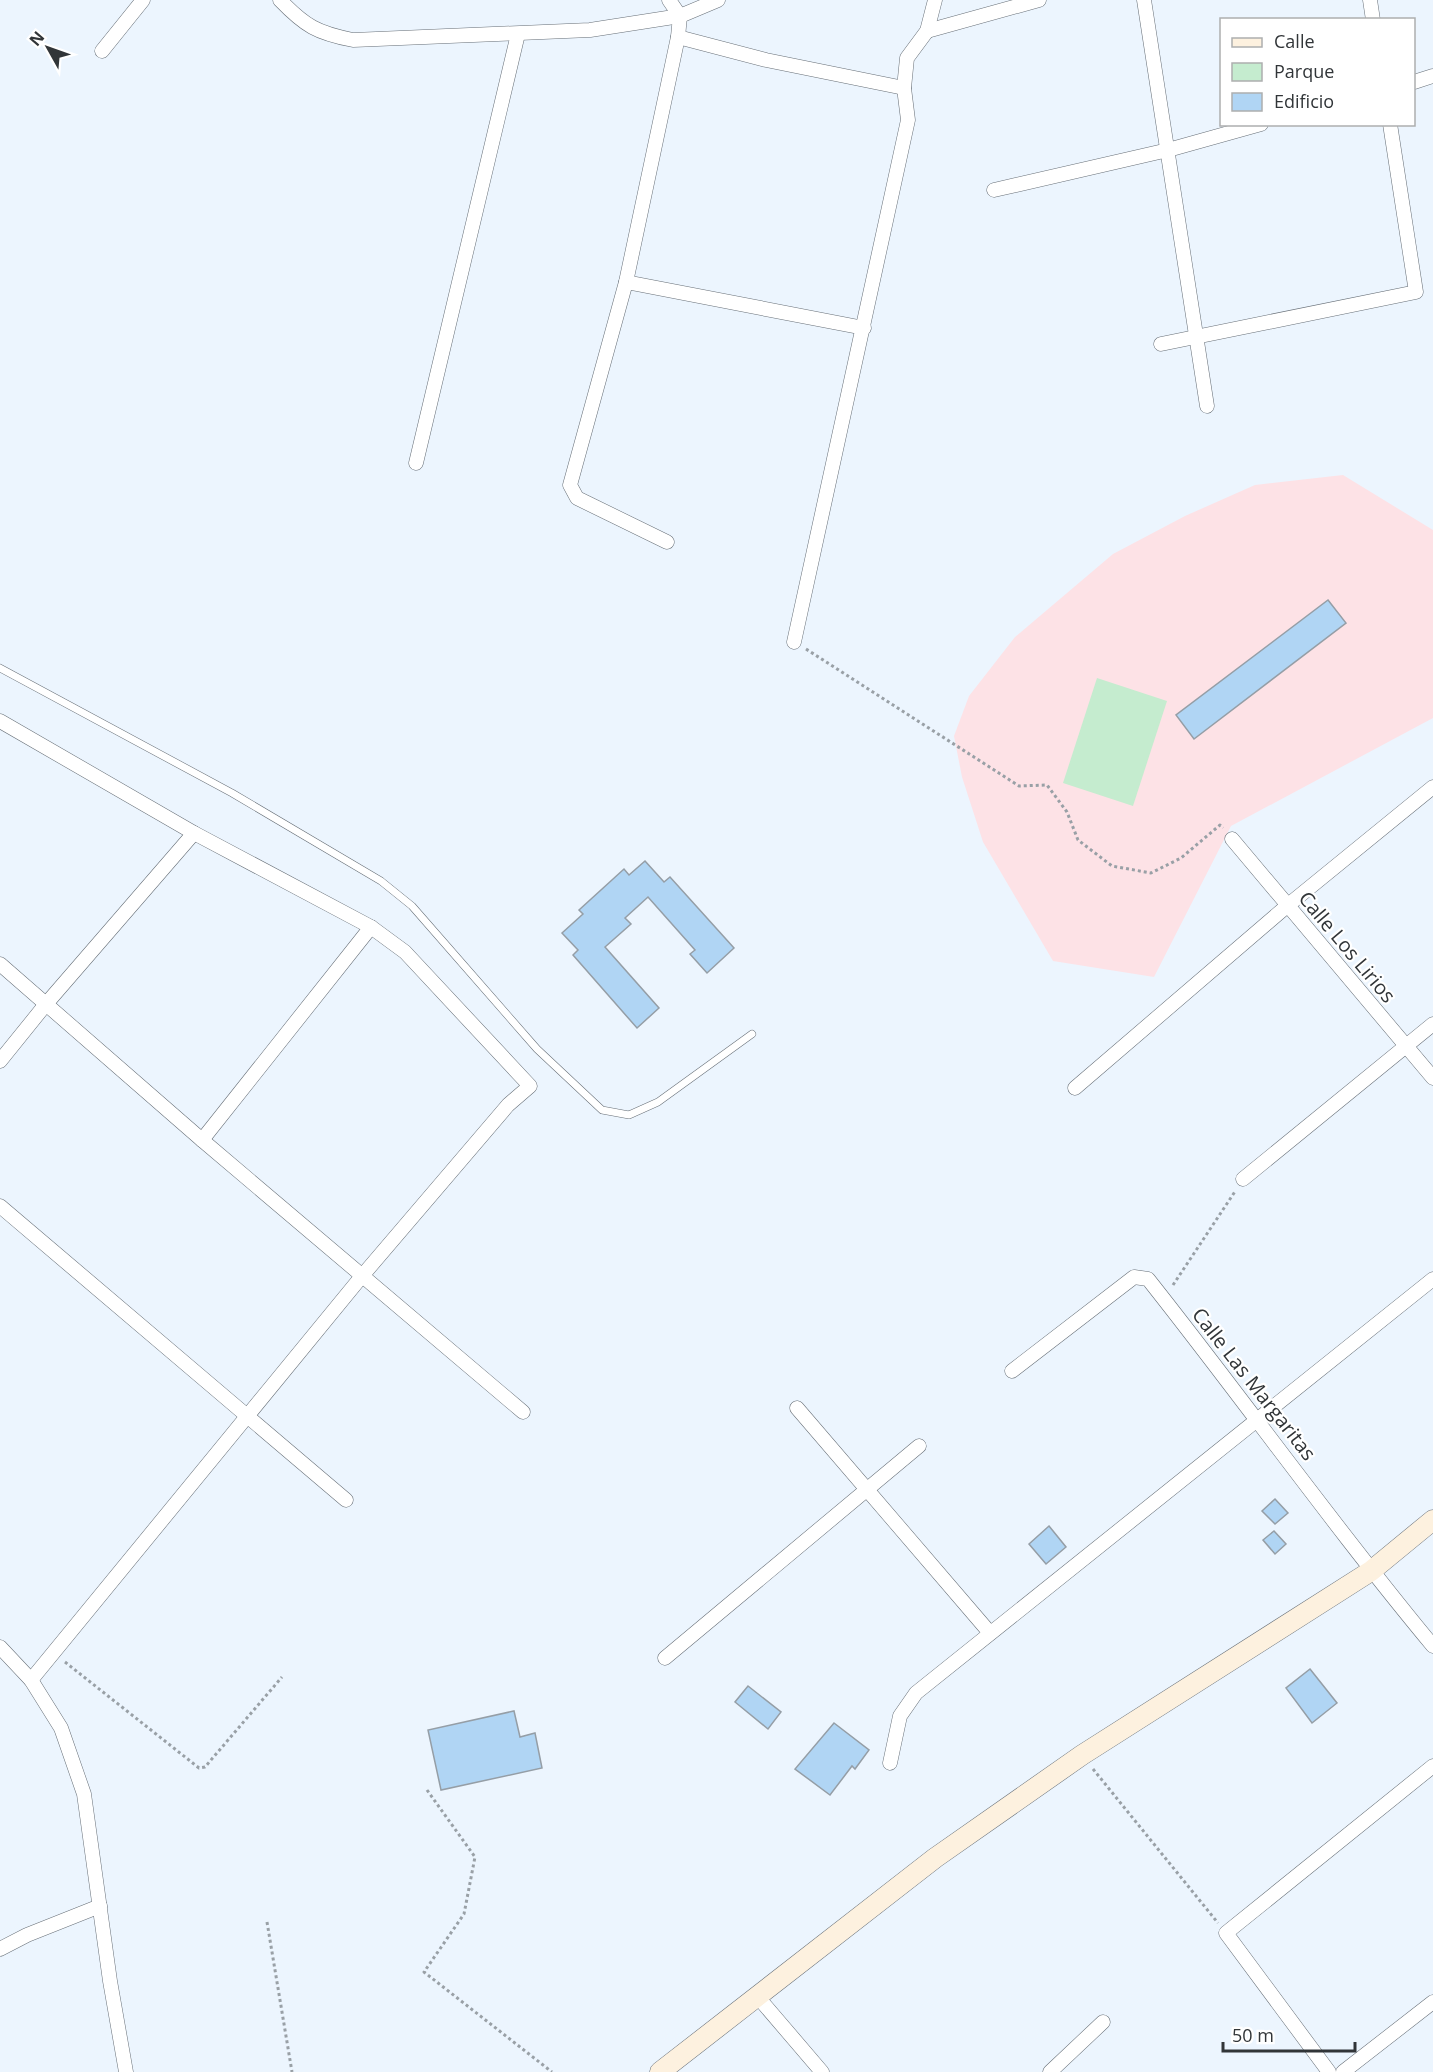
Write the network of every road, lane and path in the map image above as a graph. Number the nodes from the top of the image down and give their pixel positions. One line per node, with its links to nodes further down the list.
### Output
1 (143, 0): 14 (street)
2 (280, 0): 12 (street)
3 (669, 0): 9 (street)
4 (718, 0): 9 (street)
5 (935, 0): 11 (street)
6 (1039, 0): 11 (street)
7 (1144, 0): 20 (street)
8 (1370, 0): 10 (street)
9 (680, 16): 12 (street); 13 (street)
10 (1373, 18)
11 (927, 31): 17 (street)
12 (518, 34): 27 (street)
13 (678, 38): 17 (street); 22 (street)
14 (102, 51)
15 (1433, 76): 16 (street)
16 (1415, 81)
17 (904, 88): 23 (street)
18 (1254, 126): 20 (street)
19 (1390, 126): 24 (street)
20 (1168, 150): 21 (street); 24 (street)
21 (994, 190)
22 (626, 282): 23 (street); 28 (street)
23 (864, 328): 29 (street)
24 (1197, 337): 25 (street); 26 (street)
25 (1161, 344)
26 (1207, 406)
27 (416, 463)
28 (668, 542)
29 (794, 642): 34 (path)
30 (0, 668): 40 (lane)
31 (2, 725): 33 (street)
32 (1433, 787): 35 (street)
33 (194, 833): 36 (street); 38 (street)
34 (1232, 839): 35 (street, Calle Los Lirios)
35 (1287, 906): 41 (street, Calle Los Lirios); 44 (street)
36 (371, 927): 45 (street); 48 (street)
37 (0, 964): 38 (street)
38 (46, 1004): 42 (street); 45 (street)
39 (1433, 1024): 41 (street)
40 (752, 1034)
41 (1407, 1047): 43 (street, Calle Los Lirios); 46 (street)
42 (0, 1061)
43 (1433, 1078)
44 (1075, 1088)
45 (201, 1140): 48 (street)
46 (1243, 1179): 50 (path)
47 (0, 1206): 54 (street)
48 (362, 1276): 53 (street); 54 (street)
49 (1433, 1279): 55 (street)
50 (1164, 1299): 51 (street, Calle Las Margaritas); 55 (street, Calle Las Margaritas)
51 (1012, 1371)
52 (797, 1408): 60 (street)
53 (523, 1412)
54 (248, 1416): 57 (street); 63 (street)
55 (1257, 1418): 59 (street, Calle Las Margaritas); 60 (street)
56 (919, 1446): 64 (street)
57 (346, 1500)
58 (1433, 1521): 59 (street)
59 (1371, 1571): 61 (street, Calle Las Margaritas); 67 (street)
60 (990, 1633): 68 (street)
61 (1433, 1646)
62 (0, 1647): 66 (street)
63 (54, 1654): 65 (path); 66 (street)
64 (665, 1658)
65 (282, 1677)
66 (31, 1680): 71 (street)
67 (1082, 1755): 73 (path); 75 (street)
68 (891, 1763)
69 (1433, 1766): 73 (street)
70 (427, 1790): 80 (path)
71 (100, 1906): 74 (street); 78 (street)
72 (267, 1922): 79 (path)
73 (1226, 1933): 84 (street)
74 (0, 1949)
75 (757, 1996): 81 (street); 82 (street)
76 (1433, 2002): 85 (street)
77 (1103, 2022): 83 (street)
78 (126, 2072)
79 (292, 2072)
80 (552, 2072)
81 (660, 2072)
82 (822, 2072)
83 (1050, 2072)
84 (1329, 2072)
85 (1343, 2072)

